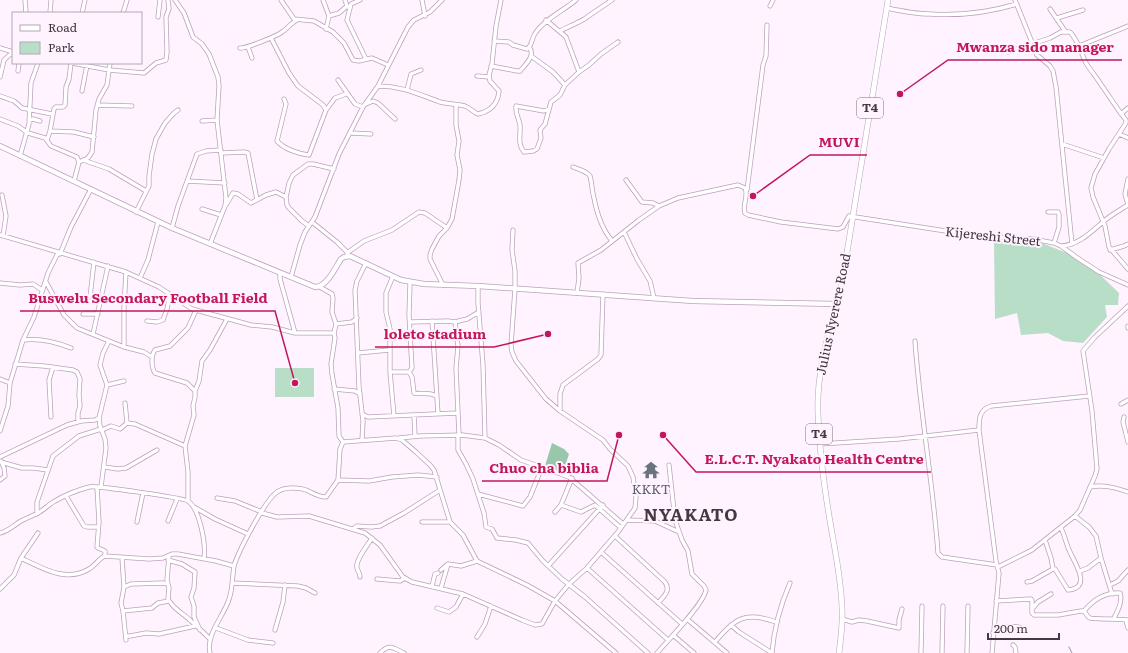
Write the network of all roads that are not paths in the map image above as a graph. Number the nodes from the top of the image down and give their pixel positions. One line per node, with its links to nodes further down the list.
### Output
1 (25, 0): 25 (street)
2 (51, 0): 26 (street)
3 (85, 0): 27 (street)
4 (127, 0): 28 (street)
5 (160, 0): 31 (street)
6 (168, 0): 62 (street)
7 (174, 0): 91 (street)
8 (281, 0): 33 (street)
9 (323, 0): 29 (street)
10 (345, 0): 21 (street)
11 (360, 0): 21 (street)
12 (422, 0): 30 (street)
13 (442, 0): 30 (street)
14 (501, 0): 41 (street)
15 (576, 0): 34 (street)
16 (612, 0): 38 (street)
17 (773, 0): 20 (street)
18 (888, 0): 22 (highway, Julius Nyerere Road / T4)
19 (1016, 2): 22 (street); 43 (street)
20 (770, 6)
21 (348, 7): 29 (street); 54 (street)
22 (887, 8): 130 (highway, Julius Nyerere Road / T4)
23 (1050, 9): 32 (street)
24 (1083, 10): 32 (street)
25 (26, 12)
26 (50, 12)
27 (82, 12)
28 (123, 12)
29 (329, 16): 37 (street)
30 (425, 16): 60 (street)
31 (158, 17)
32 (1057, 18): 39 (street)
33 (297, 20): 37 (street); 40 (street)
34 (546, 20): 38 (street); 46 (street)
35 (768, 25): 119 (street)
36 (1128, 26): 44 (street)
37 (326, 29): 54 (street)
38 (560, 31): 65 (street)
39 (1065, 31): 43 (street); 44 (street)
40 (270, 38): 45 (street); 85 (street)
41 (494, 41): 46 (street); 61 (street)
42 (618, 42): 65 (street)
43 (1033, 45): 50 (street); 102 (street)
44 (1079, 46): 87 (street)
45 (248, 47): 48 (street); 53 (street)
46 (529, 47): 52 (street)
47 (0, 48): 49 (street)
48 (240, 48)
49 (12, 52)
50 (1008, 52)
51 (12, 53): 67 (street)
52 (531, 56): 61 (street); 70 (street)
53 (252, 58)
54 (366, 59): 60 (street)
55 (19, 64): 64 (street)
56 (38, 64): 82 (street)
57 (73, 64): 86 (street)
58 (86, 64): 62 (street); 73 (street)
59 (110, 64): 62 (street)
60 (388, 65): 71 (street)
61 (491, 66): 68 (street)
62 (109, 70): 77 (street)
63 (421, 70): 72 (street)
64 (18, 71)
65 (579, 72): 70 (street)
66 (477, 76): 68 (street)
67 (0, 77)
68 (489, 77): 78 (street)
69 (338, 80): 74 (street)
70 (566, 85): 83 (street)
71 (378, 86): 72 (street); 80 (street)
72 (407, 90): 78 (street)
73 (82, 91)
74 (346, 94): 80 (street); 85 (street)
75 (0, 96): 82 (street)
76 (284, 99): 105 (street)
77 (98, 104): 79 (street); 99 (street)
78 (456, 105): 135 (street)
79 (132, 106)
80 (364, 106): 89 (street); 96 (street)
81 (1128, 108): 87 (street)
82 (30, 109): 86 (street); 90 (street)
83 (549, 109): 83 (street)
84 (178, 110): 118 (street)
85 (326, 110): 105 (street)
86 (52, 114): 94 (street)
87 (1121, 114): 98 (street)
88 (0, 119): 95 (street)
89 (395, 119)
90 (29, 120): 92 (street); 95 (street)
91 (217, 120): 93 (street); 104 (street)
92 (40, 121)
93 (202, 121)
94 (50, 131): 99 (street); 101 (street)
95 (27, 132): 101 (street); 106 (street)
96 (351, 132): 97 (street); 111 (street)
97 (371, 134)
98 (1119, 134): 100 (street); 107 (street)
99 (94, 137): 108 (street)
100 (1128, 138)
101 (47, 140): 108 (street)
102 (1062, 144): 107 (street); 142 (street)
103 (0, 146): 106 (main road)
104 (222, 151): 114 (street); 116 (street); 122 (street)
105 (309, 155): 109 (street)
106 (20, 156): 115 (main road)
107 (1104, 158): 131 (street)
108 (81, 161): 115 (street); 118 (street)
109 (310, 164): 111 (street); 121 (street)
110 (573, 167): 139 (street)
111 (334, 169): 133 (street)
112 (1128, 179): 123 (street)
113 (626, 180): 125 (street)
114 (187, 181): 116 (street); 134 (street)
115 (74, 182): 117 (main road)
116 (225, 183): 124 (street)
117 (90, 189): 127 (main road); 146 (street)
118 (146, 191): 127 (street)
119 (747, 191): 125 (street); 130 (street)
120 (2, 195): 138 (street)
121 (286, 197): 122 (street); 133 (street)
122 (257, 200): 124 (street)
123 (1128, 205): 131 (street)
124 (225, 206): 129 (street)
125 (660, 206): 137 (street)
126 (202, 210): 129 (street)
127 (136, 212): 132 (main road)
128 (1048, 212): 140 (street)
129 (221, 215): 141 (street)
130 (853, 216): 140 (street, Kijereshi Street); 171 (highway, Julius Nyerere Road / T4)
131 (1103, 221): 142 (street); 145 (street)
132 (158, 222): 134 (main road); 156 (street)
133 (310, 224): 147 (street); 155 (street)
134 (172, 228): 141 (main road)
135 (447, 228): 147 (street); 160 (street)
136 (513, 230): 164 (street)
137 (624, 232): 139 (street); 170 (street)
138 (1, 236): 146 (street)
139 (612, 241): 166 (street)
140 (1054, 243): 144 (street, Kijereshi Street)
141 (210, 244): 153 (main road)
142 (1072, 244): 144 (street)
143 (1128, 244): 145 (street)
144 (1061, 246): 161 (street, Kijereshi Street)
145 (1110, 250): 151 (street)
146 (59, 253): 148 (street); 157 (street)
147 (348, 254): 149 (main road); 162 (main road)
148 (94, 262): 150 (street); 169 (street)
149 (366, 263): 154 (main road); 178 (street)
150 (108, 266): 152 (street); 176 (street)
151 (1128, 269)
152 (126, 272): 156 (street); 194 (street)
153 (280, 273): 155 (main road); 188 (street)
154 (393, 276): 158 (main road); 196 (street)
155 (291, 277): 162 (main road)
156 (140, 278): 167 (street)
157 (46, 282): 165 (street); 190 (street)
158 (410, 282): 160 (main road); 184 (street)
159 (0, 283): 165 (street)
160 (443, 285): 163 (main road)
161 (1128, 285)
162 (320, 286): 177 (street)
163 (478, 286): 164 (main road); 174 (street)
164 (515, 289): 166 (main road); 215 (street)
165 (42, 290): 191 (street)
166 (577, 293): 168 (main road)
167 (170, 294): 173 (street); 180 (street)
168 (603, 294): 170 (main road); 215 (street)
169 (90, 297)
170 (654, 298): 171 (main road)
171 (837, 304): 239 (highway, Julius Nyerere Road / T4)
172 (1128, 306): 211 (street)
173 (196, 310): 179 (street); 198 (street)
174 (479, 312): 185 (street); 235 (street)
175 (83, 314): 176 (street)
176 (98, 314): 190 (street)
177 (334, 317): 182 (street); 186 (street)
178 (357, 318): 183 (street); 187 (street)
179 (227, 319): 188 (street); 208 (street)
180 (146, 321)
181 (432, 321): 184 (street); 185 (street); 210 (street)
182 (345, 322): 183 (street); 186 (street)
183 (352, 322): 187 (street)
184 (411, 322): 202 (street)
185 (455, 322): 216 (street)
186 (336, 324): 189 (street)
187 (357, 326): 197 (street)
188 (295, 333): 189 (street)
189 (334, 333): 207 (street)
190 (92, 334): 192 (street)
191 (23, 340): 195 (street); 199 (street)
192 (109, 341): 194 (street); 206 (street)
193 (915, 341): 233 (street)
194 (124, 347): 198 (street)
195 (71, 348)
196 (389, 350): 197 (street); 201 (street)
197 (358, 353): 209 (street)
198 (152, 357): 208 (street)
199 (15, 364): 200 (street); 205 (street)
200 (53, 367): 221 (street); 226 (street)
201 (390, 372): 202 (street); 220 (street)
202 (409, 372): 210 (street)
203 (0, 378): 205 (street)
204 (124, 381): 206 (street)
205 (10, 383): 230 (street)
206 (107, 385): 224 (street)
207 (334, 390): 209 (street); 237 (street)
208 (195, 391): 240 (street)
209 (360, 394): 217 (street)
210 (436, 396): 218 (street)
211 (1089, 396): 229 (street); 252 (street)
212 (1128, 400): 214 (street)
213 (125, 403): 227 (street)
214 (1121, 404)
215 (560, 411): 269 (street)
216 (457, 413): 218 (street); 231 (street)
217 (362, 414): 222 (street); 225 (street)
218 (438, 414): 219 (street)
219 (414, 415): 220 (street); 232 (street)
220 (394, 416): 222 (street)
221 (51, 417)
222 (368, 417): 225 (street)
223 (1124, 417): 238 (street)
224 (97, 419): 226 (street); 228 (street)
225 (363, 421): 236 (street)
226 (78, 422): 242 (street)
227 (127, 423): 228 (street); 240 (street)
228 (102, 430): 244 (street); 246 (street)
229 (979, 430): 233 (street); 296 (street)
230 (0, 431)
231 (459, 435): 232 (street); 235 (street); 256 (street)
232 (415, 436): 234 (street)
233 (924, 436): 239 (street); 296 (street)
234 (400, 438): 236 (street); 247 (street)
235 (485, 438): 245 (street)
236 (362, 440): 237 (street)
237 (343, 442): 250 (street)
238 (1128, 442)
239 (820, 444): 334 (highway, Julius Nyerere Road / T4)
240 (185, 446): 260 (street)
241 (157, 450): 244 (street)
242 (0, 460): 246 (street); 249 (street)
243 (669, 465): 279 (street)
244 (104, 467): 251 (street)
245 (542, 467): 248 (street); 256 (street)
246 (48, 470): 267 (street)
247 (437, 478): 250 (street); 253 (street)
248 (572, 478): 261 (street); 262 (street)
249 (0, 480)
250 (338, 480): 265 (street)
251 (99, 487): 255 (street); 257 (street); 275 (street)
252 (1090, 487): 254 (street); 268 (street)
253 (440, 490): 273 (street); 277 (street)
254 (1128, 492)
255 (143, 493): 258 (street); 271 (street)
256 (478, 494): 295 (street)
257 (66, 496): 267 (street); 275 (street)
258 (177, 498): 260 (street); 270 (street)
259 (217, 498): 265 (street)
260 (188, 501): 263 (street)
261 (561, 504): 264 (street); 266 (street)
262 (603, 505): 264 (street); 274 (street)
263 (193, 507): 281 (street); 290 (street)
264 (600, 509): 274 (street); 295 (street)
265 (262, 512): 277 (street); 281 (street)
266 (555, 512)
267 (37, 514): 278 (street)
268 (1075, 516): 276 (street); 291 (street)
269 (627, 520): 274 (street); 279 (street)
270 (168, 521)
271 (137, 522)
272 (422, 522): 273 (street)
273 (450, 522): 292 (street)
274 (622, 526): 282 (street)
275 (98, 527): 286 (street)
276 (1061, 528): 284 (street); 300 (street)
277 (353, 529): 283 (street)
278 (0, 532)
279 (679, 532): 332 (street)
280 (38, 533): 287 (street)
281 (248, 534): 294 (street)
282 (615, 536): 285 (street); 322 (street)
283 (372, 538): 301 (street); 302 (street)
284 (1045, 540): 296 (street); 298 (street)
285 (600, 552): 297 (street); 322 (street)
286 (106, 556): 287 (street); 288 (street)
287 (21, 558): 314 (street)
288 (122, 558): 289 (street); 312 (street)
289 (168, 558): 290 (street); 305 (street); 343 (street)
290 (204, 558): 294 (street)
291 (1100, 558): 300 (street); 310 (street)
292 (477, 561): 293 (street); 320 (street)
293 (448, 564): 311 (street); 313 (street)
294 (234, 566): 306 (street)
295 (548, 566): 308 (street)
296 (998, 566): 321 (street)
297 (587, 568): 308 (street); 349 (street)
298 (1053, 569): 300 (street); 304 (street)
299 (1128, 570): 310 (street)
300 (1080, 571)
301 (360, 577)
302 (405, 578): 303 (street); 311 (street)
303 (377, 579)
304 (1027, 582)
305 (166, 583): 312 (street); 319 (street)
306 (232, 583): 309 (street); 340 (street)
307 (790, 583): 336 (street)
308 (569, 584): 320 (street); 358 (street)
309 (286, 585): 315 (street); 344 (street)
310 (1110, 585): 318 (street)
311 (432, 586): 313 (street)
312 (124, 587): 330 (street)
313 (441, 588): 316 (street)
314 (0, 589)
315 (315, 593)
316 (463, 594): 323 (street); 327 (street)
317 (1051, 594): 329 (street)
318 (1112, 594): 331 (street); 333 (street)
319 (169, 601): 330 (street); 339 (street)
320 (555, 601): 323 (street); 357 (street)
321 (996, 602): 329 (street); 345 (street)
322 (658, 603): 337 (street)
323 (491, 606): 347 (street)
324 (922, 606): 363 (street)
325 (943, 606): 364 (street)
326 (968, 606): 365 (street)
327 (437, 608)
328 (902, 609): 334 (street)
329 (1032, 609): 331 (street)
330 (124, 611): 339 (street)
331 (1084, 611): 333 (street)
332 (688, 618): 337 (street); 350 (street)
333 (1114, 618): 335 (street)
334 (842, 619): 362 (highway, Julius Nyerere Road / T4)
335 (1127, 620): 342 (street)
336 (776, 622): 338 (street); 361 (street)
337 (682, 624): 346 (street)
338 (731, 625): 350 (street); 361 (street)
339 (195, 626): 343 (street)
340 (216, 628): 348 (street); 351 (street)
341 (1023, 628): 345 (street)
342 (1128, 628)
343 (201, 630): 348 (street)
344 (275, 630)
345 (993, 633): 366 (street)
346 (673, 634): 349 (street); 359 (street)
347 (477, 637)
348 (210, 639): 354 (street)
349 (668, 640): 353 (street)
350 (715, 642): 360 (street)
351 (273, 643)
352 (1013, 645): 367 (street)
353 (659, 652)
354 (210, 653)
355 (380, 653): 356 (street)
356 (404, 653)
357 (616, 653)
358 (648, 653)
359 (694, 653)
360 (727, 653)
361 (772, 653)
362 (839, 653)
363 (921, 653)
364 (942, 653)
365 (967, 653)
366 (992, 653)
367 (1016, 653)

